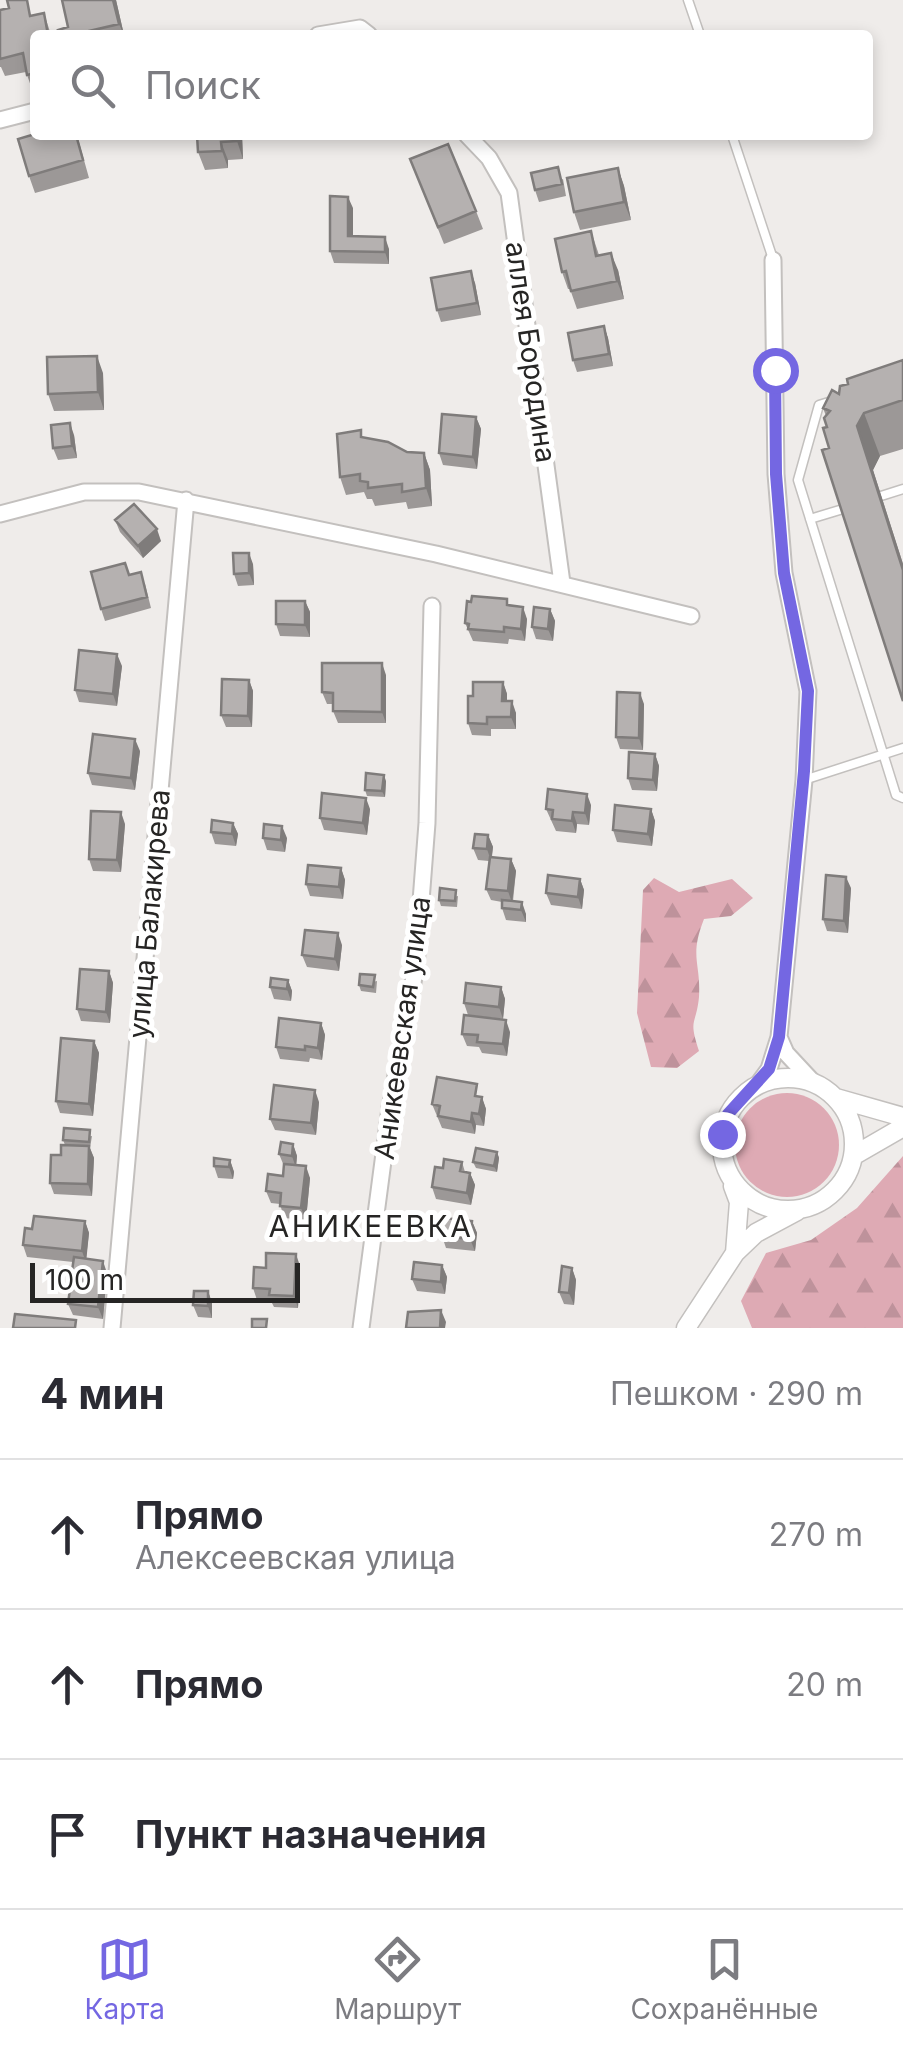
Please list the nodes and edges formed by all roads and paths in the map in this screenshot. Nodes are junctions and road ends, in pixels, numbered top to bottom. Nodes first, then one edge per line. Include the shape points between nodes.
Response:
1 (688, 0) edge
2 (698, 30) edge
3 (30, 112) edge
4 (0, 120) edge
5 (472, 140) edge
6 (734, 140) edge
7 (773, 260) joint
8 (836, 400) edge
9 (903, 489) edge
10 (881, 496) edge
11 (186, 500) junction
12 (843, 509) edge
13 (0, 514) edge
14 (810, 520) junction
15 (562, 582) junction
16 (432, 606) dead end
17 (692, 616) dead end
18 (903, 748) edge
19 (883, 754) junction
20 (804, 780) junction
21 (903, 798) edge
22 (779, 1037) junction
23 (812, 1082) junction
24 (758, 1084) junction
25 (836, 1098) junction
26 (903, 1117) edge
27 (903, 1127) edge
28 (854, 1156) junction
29 (729, 1176) junction
30 (802, 1208) junction
31 (735, 1253) junction
32 (112, 1328) edge
33 (361, 1328) edge
34 (686, 1328) edge

1 - 2 lane
3 - 4 street
5 - 15 street, аллея Бородина via 510,192
6 - 7 lane
7 - 20 street via 779,514 808,691
8 - 14 lane via 819,405 798,480
9 - 10 lane
11 - 13 street via 110,490
11 - 15 street
11 - 32 street, улица Балакирева
12 - 14 lane
14 - 19 lane
15 - 17 street
16 - 33 street, Аникеевская улица via 416,966
18 - 19 lane
19 - 20 lane
19 - 21 lane via 896,795
20 - 22 street
22 - 23 street
22 - 24 street
23 - 24 street via 779,1078
23 - 25 street
24 - 29 street via 728,1114 722,1156
25 - 26 street
25 - 28 street via 851,1125
27 - 28 street
28 - 30 street via 836,1190
29 - 30 street via 760,1204
29 - 31 street via 739,1202
30 - 31 street
31 - 34 street

